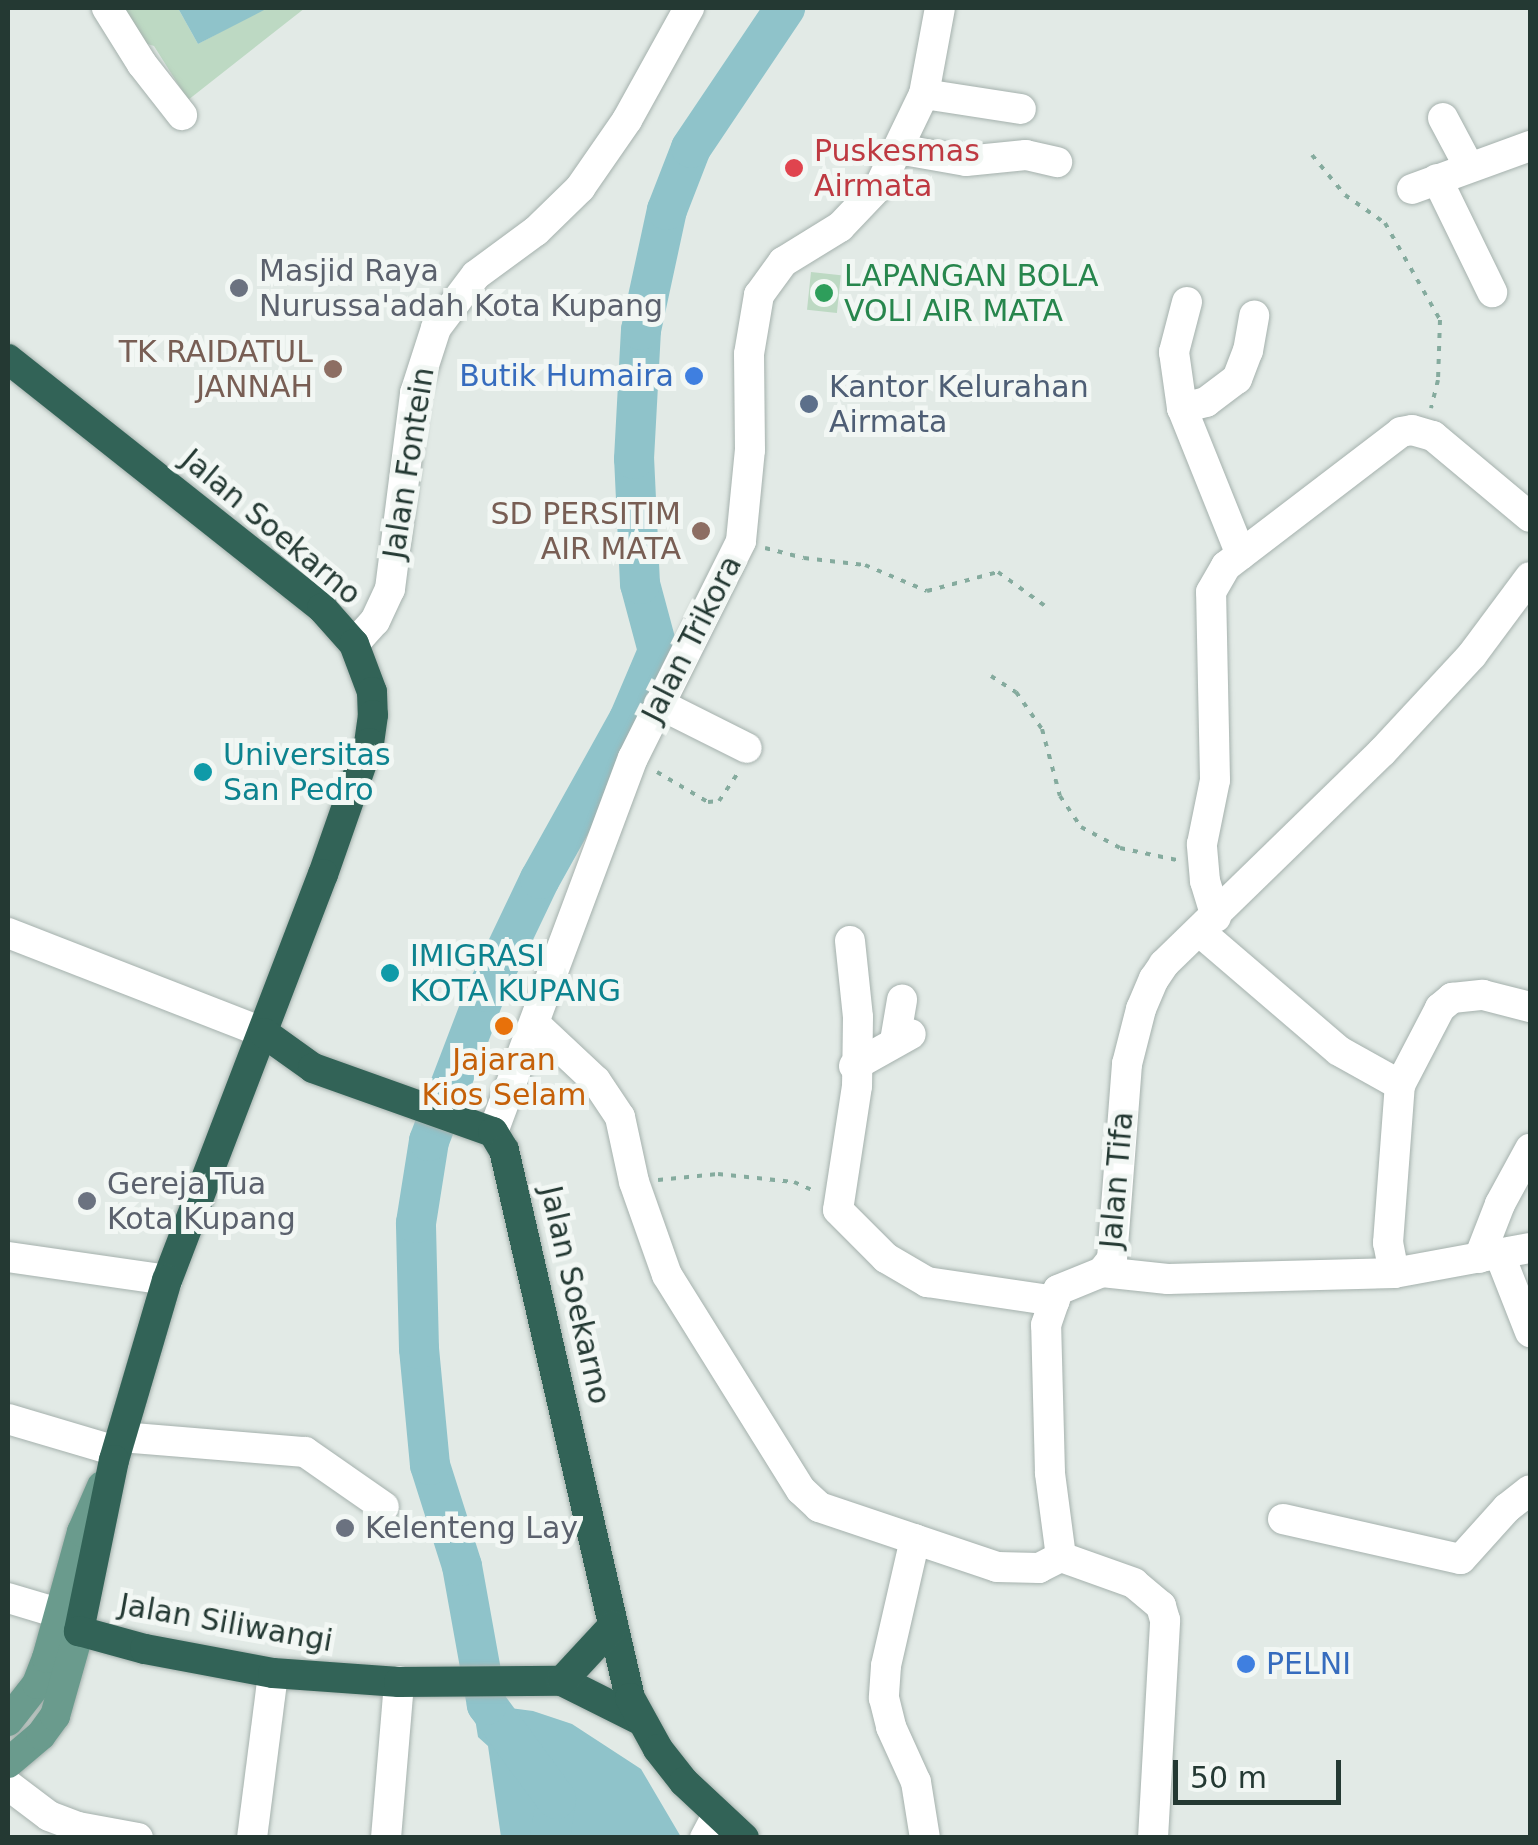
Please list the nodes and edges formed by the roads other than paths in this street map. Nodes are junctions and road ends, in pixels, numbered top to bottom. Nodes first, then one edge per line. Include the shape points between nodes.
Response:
1 (107, 8) edge
2 (689, 8) edge
3 (940, 8) edge
4 (924, 94) junction
5 (1020, 109) dead end
6 (182, 115) dead end
7 (1443, 118) dead end
8 (1530, 146) edge
9 (898, 150) junction
10 (1058, 162) dead end
11 (1469, 167) junction
12 (1492, 292) dead end
13 (1188, 302) dead end
14 (1254, 316) dead end
15 (8, 359) edge
16 (1182, 408) junction
17 (1530, 517) edge
18 (1241, 556) junction
19 (1530, 577) edge
20 (354, 644) junction
21 (659, 704) junction
22 (747, 748) road end
23 (1207, 924) junction
24 (8, 934) edge
25 (850, 941) dead end
26 (902, 1000) dead end
27 (1530, 1007) edge
28 (535, 1024) junction
29 (264, 1034) junction
30 (854, 1066) junction
31 (1400, 1085) junction
32 (493, 1132) junction
33 (1530, 1149) edge
34 (1530, 1248) edge
35 (1490, 1255) junction
36 (8, 1257) edge
37 (1102, 1272) junction
38 (1394, 1273) junction
39 (167, 1280) junction
40 (1055, 1301) junction
41 (1528, 1314) edge
42 (8, 1419) edge
43 (117, 1449) junction
44 (1530, 1490) edge
45 (384, 1507) dead end
46 (1283, 1519) dead end
47 (916, 1540) junction
48 (1061, 1556) junction
49 (8, 1598) edge
50 (68, 1622) junction
51 (614, 1626) junction
52 (274, 1672) junction
53 (562, 1681) junction
54 (399, 1682) junction
55 (640, 1720) junction
56 (8, 1721) edge
57 (8, 1763) edge
58 (8, 1785) edge
59 (711, 1826) edge
60 (138, 1838) edge
61 (252, 1838) edge
62 (386, 1838) edge
63 (744, 1838) edge
64 (924, 1838) edge
65 (1153, 1838) edge

1 - 6 street
2 - 20 street, Jalan Fontein via 580,188 476,275 436,328 415,393 390,589
3 - 4 street, Jalan Trikora
4 - 5 street
4 - 9 street, Jalan Trikora
7 - 11 street
8 - 11 street
9 - 10 street via 966,161 1026,154
9 - 21 street, Jalan Trikora via 860,210 782,262 759,295 742,542
11 - 12 street via 1425,184
13 - 16 street via 1174,352
14 - 16 street via 1237,379 1206,402
15 - 20 highway, Jalan Soekarno via 301,590
16 - 18 street
17 - 18 street via 1425,432 1401,432
18 - 23 street via 1226,566 1211,592 1215,780 1202,844
19 - 23 street, Jalan Tifa via 1459,668
20 - 29 highway, Jalan Soekarno via 372,692 369,743
21 - 22 street
21 - 28 street, Jalan Trikora
23 - 31 street via 1339,1051
23 - 37 street, Jalan Tifa via 1164,964 1141,1009 1127,1064 1112,1259
24 - 29 street
25 - 30 street via 858,1017
26 - 30 street via 903,1037
27 - 31 street via 1483,995 1452,998 1440,1008
28 - 32 street, Jalan Trikora
28 - 47 street via 620,1116 634,1182 681,1303 801,1490 818,1507
29 - 32 highway via 313,1068
29 - 39 highway, Jalan Soekarno
30 - 40 street via 855,1120 838,1210 886,1258 927,1282
31 - 38 street via 1388,1244
32 - 51 highway, Jalan Soekarno via 509,1165
33 - 35 street via 1500,1204
34 - 35 street
35 - 38 street
35 - 41 street
36 - 39 street
37 - 38 street via 1154,1279
37 - 40 street, Jalan Tifa via 1062,1287
39 - 43 highway, Jalan Soekarno
40 - 48 street via 1046,1325 1046,1411
42 - 43 street
43 - 45 street via 305,1452
43 - 50 highway, Jalan Soekarno
44 - 46 street via 1460,1560
47 - 48 street via 997,1567 1039,1568
47 - 64 street via 884,1698 923,1806
48 - 65 street via 1134,1584 1161,1606 1164,1681
49 - 50 street
50 - 52 highway, Jalan Siliwangi via 145,1650
50 - 56 main road
50 - 57 main road, Jalan Siliwangi via 55,1716
51 - 53 highway
51 - 55 highway, Jalan Soekarno
52 - 54 highway, Jalan Siliwangi
52 - 61 street
53 - 54 highway, Jalan Siliwangi
53 - 55 highway
54 - 62 street
55 - 59 highway
58 - 60 street via 49,1816
59 - 63 highway

